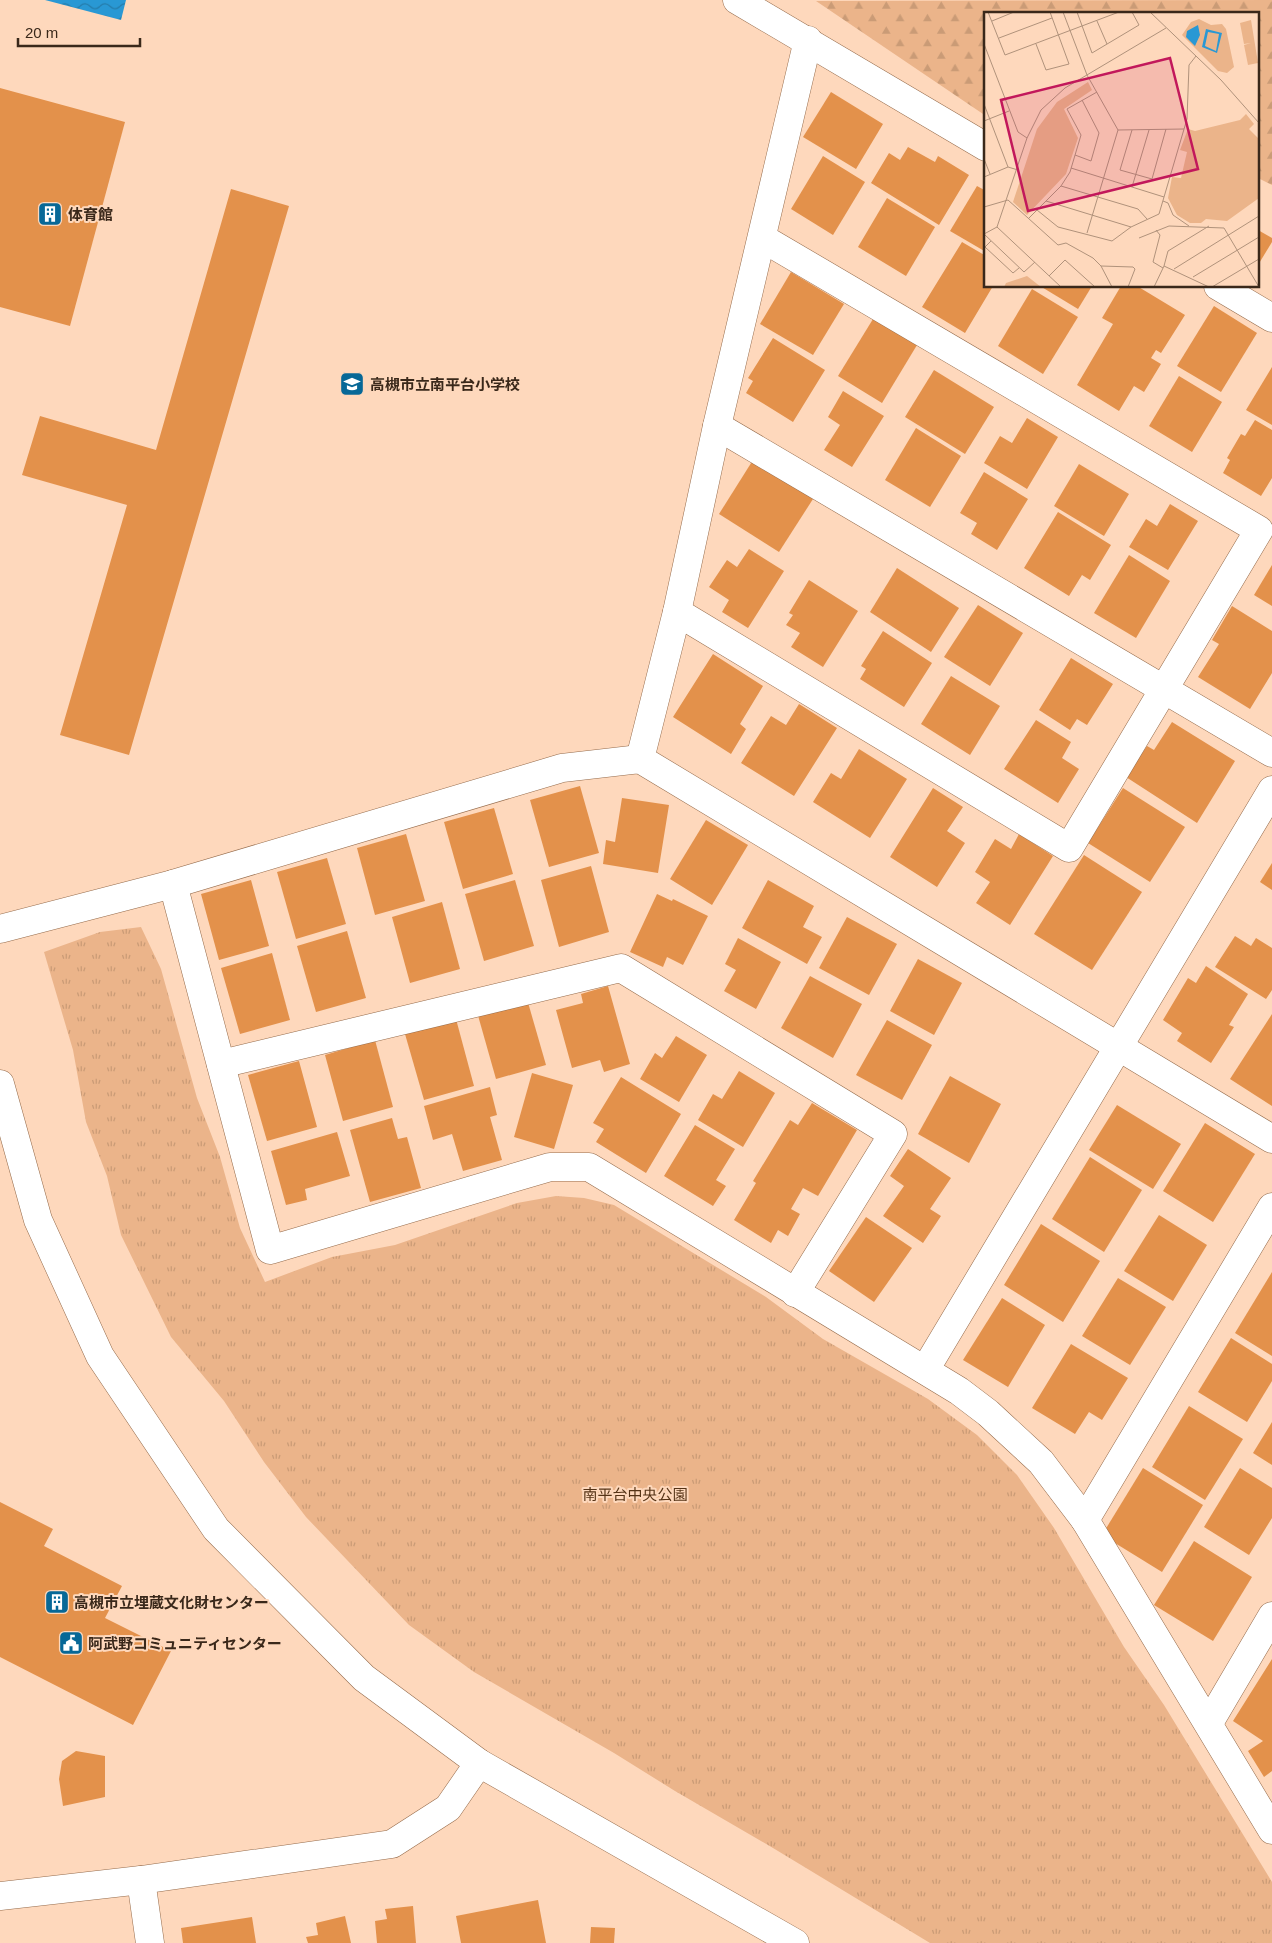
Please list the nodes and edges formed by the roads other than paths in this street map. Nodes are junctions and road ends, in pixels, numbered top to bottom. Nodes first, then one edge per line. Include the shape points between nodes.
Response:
1 (737, 0) edge
2 (808, 40) junction
3 (984, 146) edge
4 (762, 238) junction
5 (1221, 288) edge
6 (1272, 318) edge
7 (717, 426) junction
8 (676, 612) junction
9 (1164, 688) junction
10 (1272, 753) edge
11 (640, 759) junction
12 (1272, 790) edge
13 (173, 884) junction
14 (0, 929) edge
15 (1119, 1047) junction
16 (221, 1064) junction
17 (0, 1084) edge
18 (1272, 1138) edge
19 (1272, 1207) edge
20 (795, 1293) junction
21 (925, 1370) junction
22 (1085, 1520) junction
23 (1272, 1616) edge
24 (1209, 1722) junction
25 (479, 1763) junction
26 (1272, 1830) edge
27 (141, 1880) junction
28 (0, 1896) edge
29 (150, 1943) edge
30 (795, 1943) edge

1 - 2 street
2 - 3 street
2 - 4 street
4 - 7 street
4 - 9 street via 1259,530
5 - 6 street
7 - 8 street
7 - 9 street
8 - 9 street via 1069,848
8 - 11 street
9 - 10 street
11 - 13 street via 562,768
11 - 15 street
12 - 15 street
13 - 14 street
13 - 16 street
15 - 18 street
15 - 21 street
16 - 20 street via 270,1250 550,1166 589,1167
16 - 20 street via 620,968 894,1134
17 - 25 street via 38,1220 100,1356 216,1529 364,1678
19 - 22 street
20 - 21 street
21 - 22 street via 959,1391 1015,1437 1040,1462
22 - 24 street
23 - 24 street
24 - 26 street
25 - 27 street via 448,1808 392,1844
25 - 30 street
27 - 28 street
27 - 29 street

